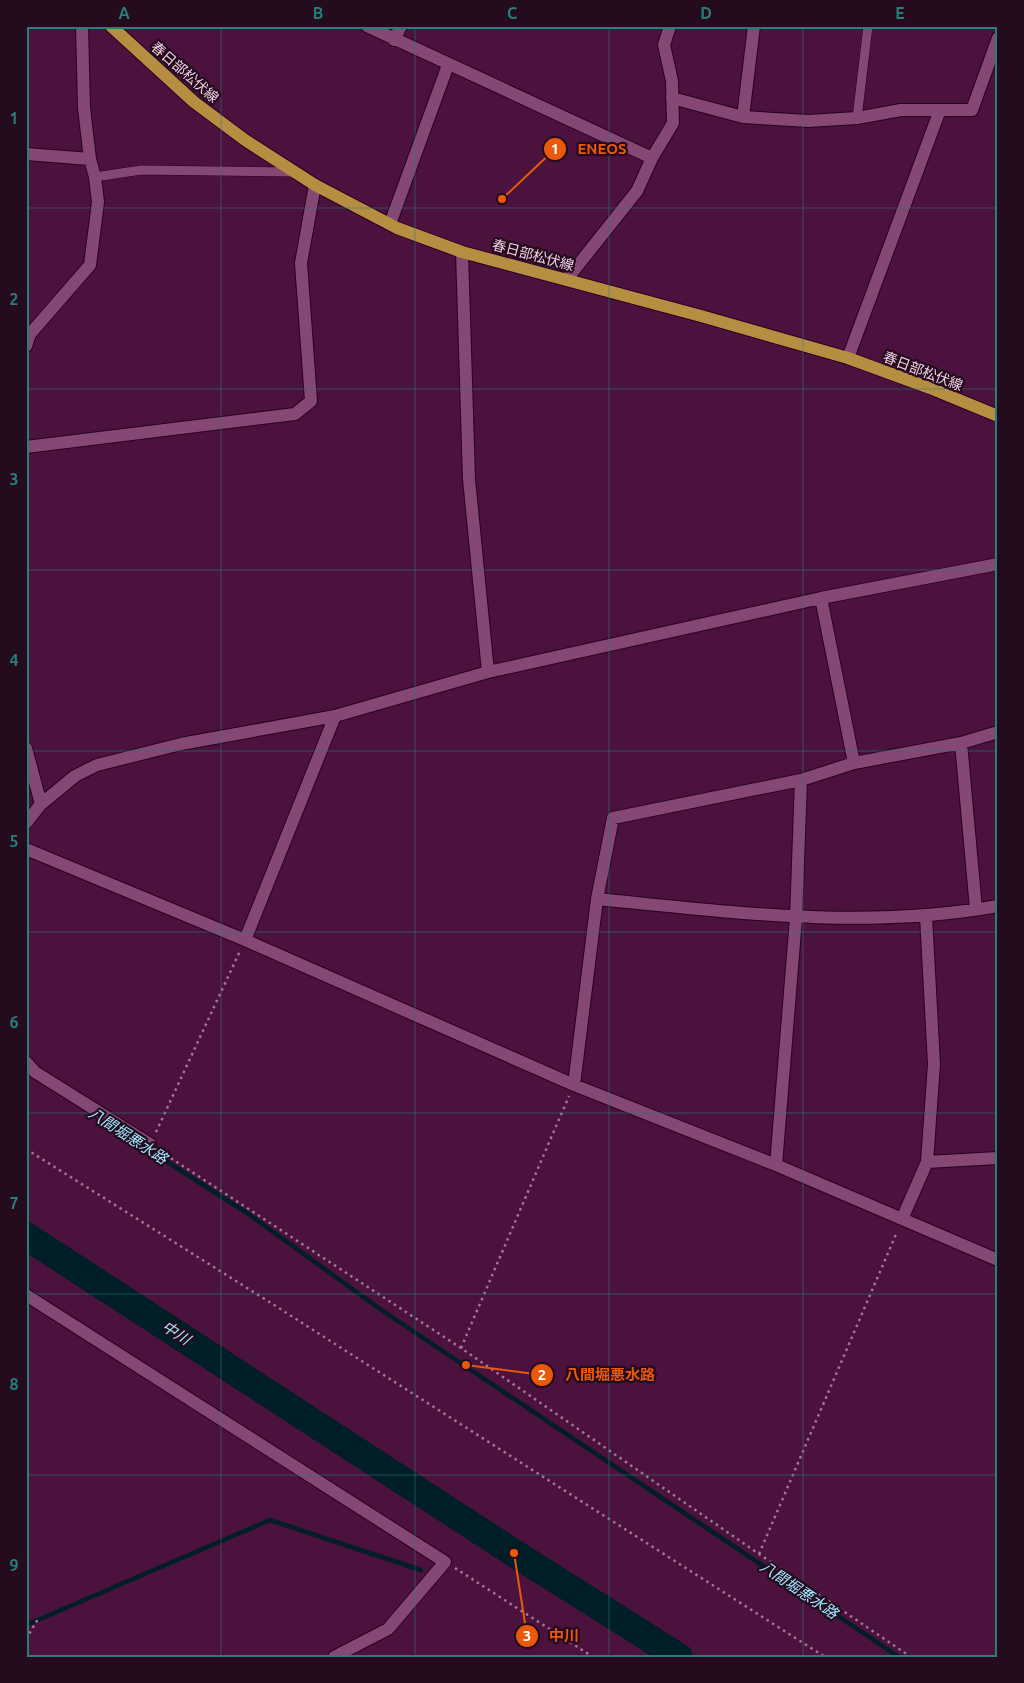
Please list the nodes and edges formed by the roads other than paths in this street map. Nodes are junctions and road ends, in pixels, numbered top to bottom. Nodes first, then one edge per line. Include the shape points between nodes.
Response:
1 (82, 26) edge
2 (111, 26) edge
3 (367, 26) edge
4 (400, 26) edge
5 (670, 26) edge
6 (754, 26) edge
7 (868, 26) edge
8 (998, 38) edge
9 (394, 40) junction
10 (448, 65) junction
11 (672, 98) junction
12 (940, 110) junction
13 (743, 117) junction
14 (857, 118) junction
15 (26, 154) edge
16 (652, 158) junction
17 (90, 159) junction
18 (295, 172) junction
19 (95, 177) junction
20 (315, 185) junction
21 (390, 224) junction
22 (462, 252) junction
23 (567, 279) junction
24 (26, 346) edge
25 (848, 358) junction
26 (998, 416) edge
27 (26, 448) edge
28 (998, 564) edge
29 (821, 598) junction
30 (488, 672) junction
31 (335, 716) junction
32 (998, 732) edge
33 (961, 743) junction
34 (26, 748) edge
35 (854, 763) junction
36 (801, 780) junction
37 (41, 804) junction
38 (26, 823) edge
39 (26, 849) edge
40 (597, 900) junction
41 (998, 906) edge
42 (976, 910) junction
43 (926, 916) junction
44 (796, 918) junction
45 (245, 940) junction
46 (26, 1062) edge
47 (574, 1084) junction
48 (150, 1144) road end
49 (998, 1158) edge
50 (927, 1162) junction
51 (776, 1165) junction
52 (902, 1219) junction
53 (998, 1260) edge
54 (26, 1295) edge
55 (334, 1657) edge

1 - 17 street via 84,108
2 - 18 main road, 春日部松伏線 via 194,102
3 - 9 street
4 - 9 street
5 - 11 street via 664,46 672,81
6 - 13 street
7 - 14 lane
8 - 12 street via 972,110
9 - 10 street
10 - 16 street
10 - 21 street
11 - 13 street
11 - 16 street via 672,123
12 - 14 street via 901,110
12 - 25 street
13 - 14 street via 808,121
15 - 17 street
16 - 23 street via 636,191
17 - 19 street
18 - 19 lane via 141,170
18 - 20 main road, 春日部松伏線
19 - 24 street via 98,202 90,264 30,334
20 - 21 main road, 春日部松伏線
20 - 27 street via 300,263 311,401 295,414
21 - 22 main road, 春日部松伏線
22 - 23 main road, 春日部松伏線
22 - 30 street via 469,479
23 - 25 main road, 春日部松伏線
25 - 26 main road, 春日部松伏線
28 - 29 street
29 - 30 street
29 - 35 street
30 - 31 street
31 - 37 street via 181,744 97,765 75,776
31 - 45 street
32 - 33 street
33 - 35 street
33 - 42 street
34 - 37 street
35 - 36 street
36 - 40 street via 614,818
36 - 44 street
37 - 38 street
39 - 45 street
40 - 44 street
40 - 47 street
41 - 42 street
42 - 43 street
43 - 44 street
43 - 50 street via 934,1064
44 - 51 street
45 - 47 street
46 - 48 street via 35,1072
47 - 51 street
49 - 50 street
50 - 52 street
51 - 52 street
52 - 53 street
54 - 55 street via 445,1562 388,1629

